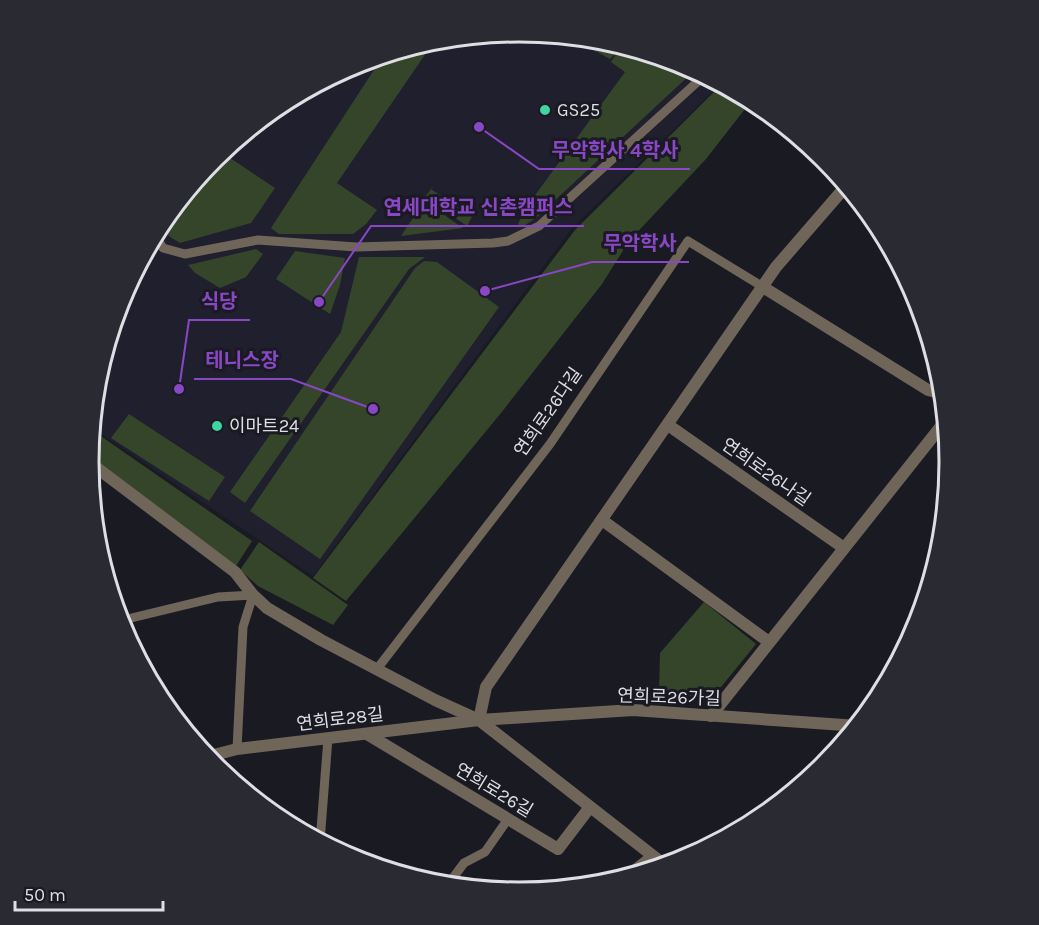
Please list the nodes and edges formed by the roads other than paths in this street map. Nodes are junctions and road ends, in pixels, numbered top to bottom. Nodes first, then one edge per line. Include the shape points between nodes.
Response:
1 (698, 82) edge
2 (841, 192) edge
3 (160, 244) edge
4 (763, 287) junction
5 (934, 391) edge
6 (668, 425) junction
7 (938, 430) edge
8 (99, 470) edge
9 (602, 520) junction
10 (844, 548) junction
11 (253, 595) junction
12 (129, 619) edge
13 (769, 642) junction
14 (377, 669) junction
15 (711, 716) junction
16 (479, 720) junction
17 (847, 725) edge
18 (367, 734) junction
19 (328, 738) junction
20 (237, 749) junction
21 (217, 754) edge
22 (590, 807) junction
23 (508, 819) junction
24 (321, 833) edge
25 (652, 855) junction
26 (658, 860) edge
27 (638, 866) edge
28 (453, 877) edge

1 - 3 lane via 539,226 508,241 356,247 258,240 186,254
2 - 4 street
4 - 5 street
4 - 6 street
4 - 14 lane, 연희로26다길 via 688,241 550,444
6 - 9 street
6 - 10 street, 연희로26나길
7 - 10 street
8 - 11 street via 235,572
9 - 13 street
9 - 16 street via 486,687
10 - 13 street
11 - 12 lane via 218,597
11 - 14 street via 267,608
11 - 20 lane via 243,627
13 - 15 street
14 - 16 street
15 - 16 street, 연희로26가길 via 633,710
15 - 17 street, 연희로26가길
16 - 18 street, 연희로28길
16 - 22 street
18 - 19 street, 연희로28길
18 - 23 street, 연희로26길
19 - 20 street, 연희로28길
19 - 24 lane
20 - 21 street, 연희로28길
22 - 23 street, 연희로26길 via 558,849
22 - 25 street
23 - 28 lane via 485,852 464,863
25 - 26 street
25 - 27 lane

